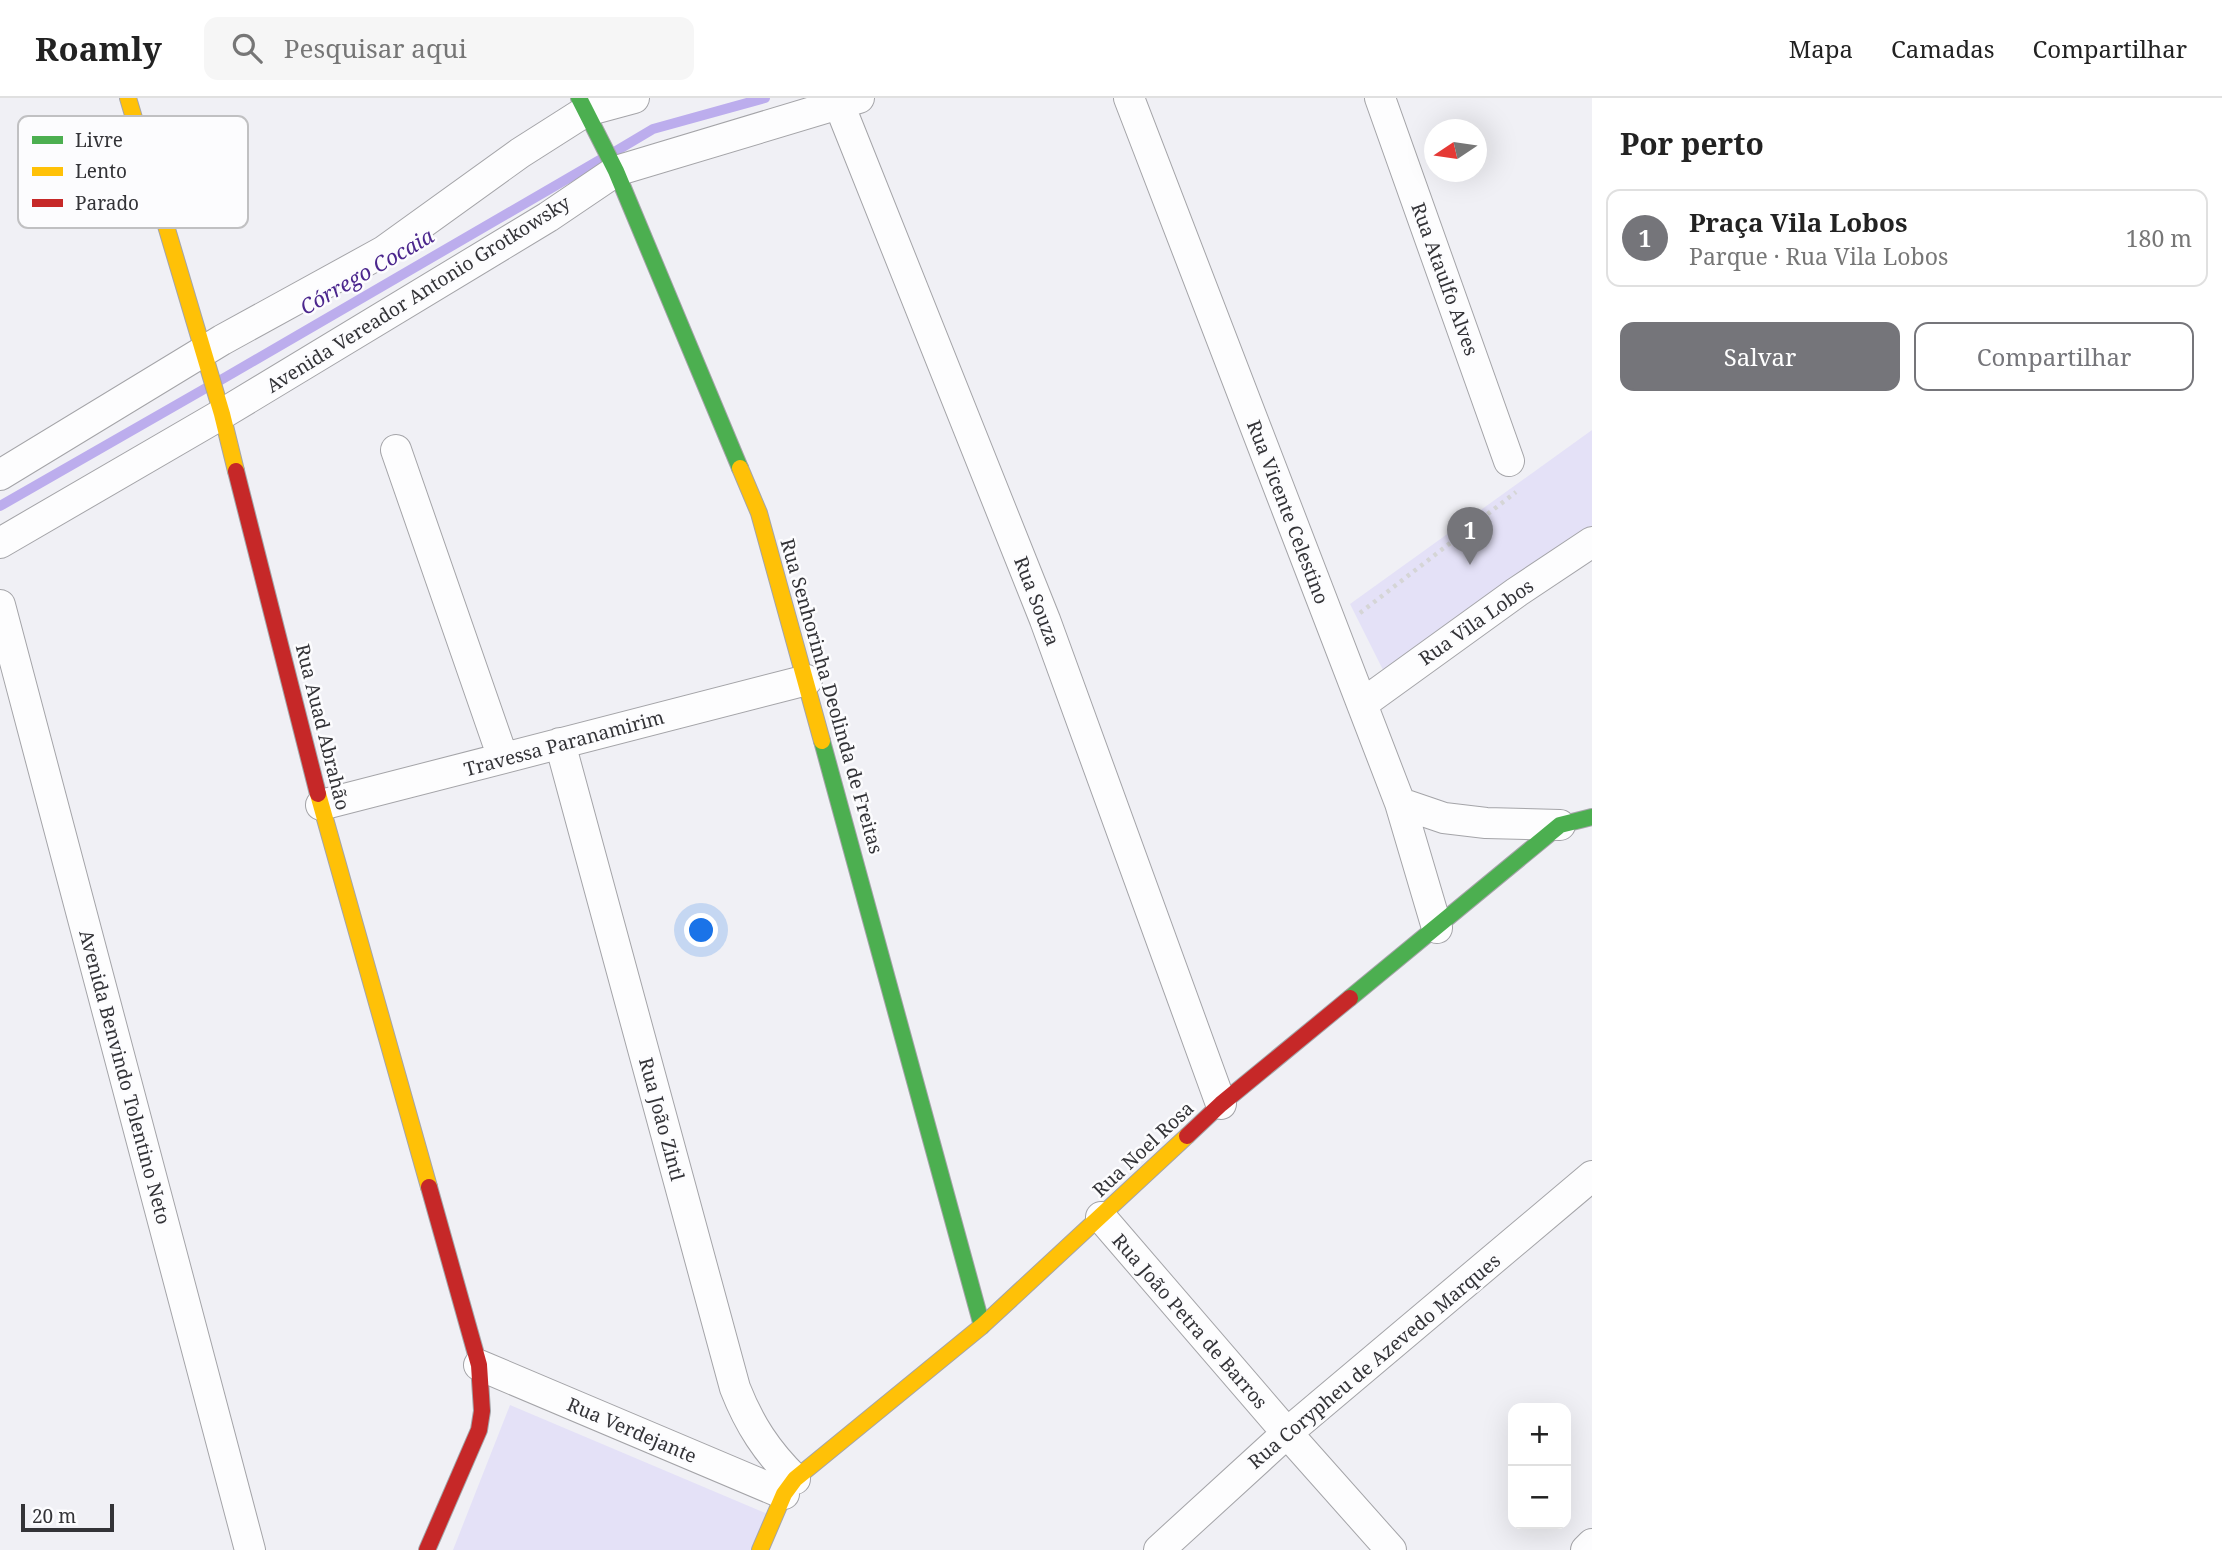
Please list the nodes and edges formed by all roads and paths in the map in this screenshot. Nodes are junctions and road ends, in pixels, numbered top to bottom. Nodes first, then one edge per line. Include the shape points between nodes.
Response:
1 (128, 98) edge
2 (634, 98) edge
3 (1129, 98) edge
4 (1380, 98) edge
5 (849, 101) edge
6 (586, 110) edge
7 (133, 116) edge
8 (613, 164) junction
9 (167, 228) edge
10 (206, 360) junction
11 (220, 407) junction
12 (396, 450) dead end
13 (1509, 461) joint
14 (0, 475) edge
15 (1592, 542) edge
16 (0, 543) edge
17 (0, 605) edge
18 (1334, 632) junction
19 (807, 680) junction
20 (1362, 704) junction
21 (560, 743) junction
22 (503, 758) junction
23 (1400, 803) junction
24 (321, 805) junction
25 (1592, 817) edge
26 (1560, 825) junction
27 (1437, 928) junction
28 (1221, 1104) junction
29 (1592, 1176) edge
30 (1101, 1217) junction
31 (982, 1326) junction
32 (479, 1365) junction
33 (1287, 1433) junction
34 (790, 1486) junction
35 (1592, 1544) edge
36 (250, 1550) edge
37 (427, 1550) edge
38 (760, 1550) edge
39 (1159, 1550) edge
40 (1391, 1550) edge
41 (1586, 1550) edge

1 - 7 street, Rua Auad Abrahão
2 - 6 street
3 - 18 street, Rua Vicente Celestino
4 - 13 street, Rua Ataulfo Alves
5 - 8 street, Avenida Vereador Antonio Grotkowsky
5 - 28 street, Rua Souza
6 - 8 street, Rua Senhorinha Deolinda de Freitas
6 - 10 street via 384,250 286,303
8 - 11 street, Avenida Vereador Antonio Grotkowsky via 548,217
8 - 19 street, Rua Senhorinha Deolinda de Freitas via 759,513
9 - 10 street, Rua Auad Abrahão
10 - 11 street, Rua Auad Abrahão
10 - 14 street
11 - 16 street, Avenida Vereador Antonio Grotkowsky
11 - 24 street, Rua Auad Abrahão
12 - 22 street
13 - 18 path via 1521,488
15 - 20 street, Rua Vila Lobos
17 - 36 street, Avenida Benvindo Tolentino Neto
18 - 20 street, Rua Vicente Celestino
19 - 21 street, Travessa Paranamirim
19 - 31 street, Rua Senhorinha Deolinda de Freitas
20 - 23 street, Rua Vicente Celestino
21 - 22 street, Travessa Paranamirim
21 - 34 street, Rua João Zintl via 735,1388 744,1413
22 - 24 street, Travessa Paranamirim
23 - 26 street via 1444,818
23 - 27 street, Rua Vicente Celestino
24 - 32 street, Rua Auad Abrahão
25 - 26 street, Rua Noel Rosa
26 - 27 street, Rua Noel Rosa
27 - 28 street, Rua Noel Rosa
28 - 30 street, Rua Noel Rosa
29 - 33 street, Rua Corypheu de Azevedo Marques
30 - 31 street, Rua Noel Rosa
30 - 33 street, Rua João Petra de Barros
31 - 34 street, Rua Noel Rosa
32 - 34 street, Rua Verdejante
32 - 37 street, Rua Auad Abrahão via 479,1430
33 - 39 street, Rua Corypheu de Azevedo Marques
33 - 40 street, Rua João Petra de Barros
34 - 38 street, Rua Noel Rosa
35 - 41 street

